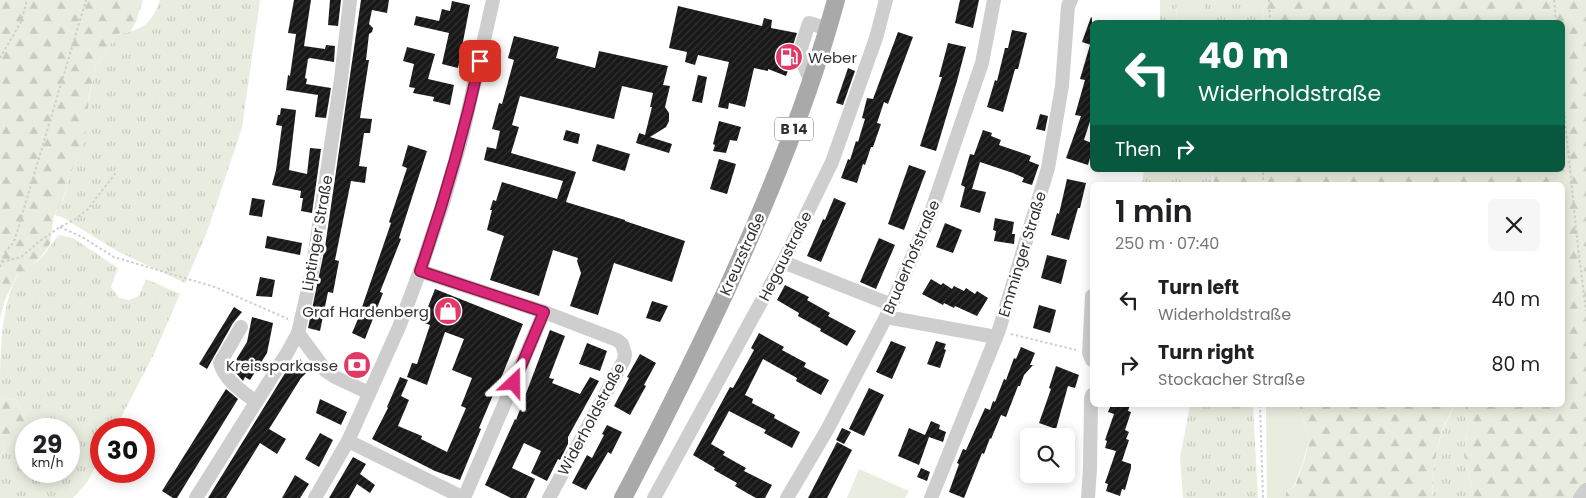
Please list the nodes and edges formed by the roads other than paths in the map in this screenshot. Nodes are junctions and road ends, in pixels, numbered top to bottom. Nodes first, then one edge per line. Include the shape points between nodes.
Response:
1 (350, 0) edge
2 (493, 0) edge
3 (836, 0) edge
4 (886, 0) edge
5 (994, 0) edge
6 (1071, 0) edge
7 (783, 262) junction
8 (420, 271) junction
9 (889, 311) junction
10 (544, 312) junction
11 (240, 327) dead end
12 (298, 329) junction
13 (996, 337) junction
14 (369, 393) junction
15 (256, 402) junction
16 (1091, 407) edge
17 (348, 441) junction
18 (1586, 490) edge
19 (196, 498) edge
20 (315, 498) edge
21 (464, 498) edge
22 (549, 498) edge
23 (623, 498) edge
24 (654, 498) edge
25 (787, 498) edge
26 (931, 498) edge
27 (1088, 498) edge
28 (1580, 498) edge

1 - 12 street, Liptinger Straße via 312,272
2 - 8 street via 463,133
3 - 23 main road, Kreuzstraße / B 14 via 784,156 690,366
4 - 7 street, Hegaustraße via 876,38 832,162
5 - 9 street, Bruderhofstraße via 982,63 929,218
6 - 13 street, Emminger Straße via 1062,86 1048,168
7 - 9 street
7 - 24 street, Hegaustraße
8 - 10 street, Widerholdstraße
8 - 14 street
9 - 13 street
9 - 25 street, Bruderhofstraße via 827,430
10 - 21 street
10 - 22 street, Widerholdstraße via 616,340 622,344 626,354
11 - 15 street via 220,363 229,380
12 - 14 street via 326,371
12 - 15 street, Liptinger Straße
13 - 26 street, Emminger Straße
14 - 17 street
15 - 19 street, Liptinger Straße
16 - 27 street
17 - 20 street
17 - 21 street
18 - 28 street

